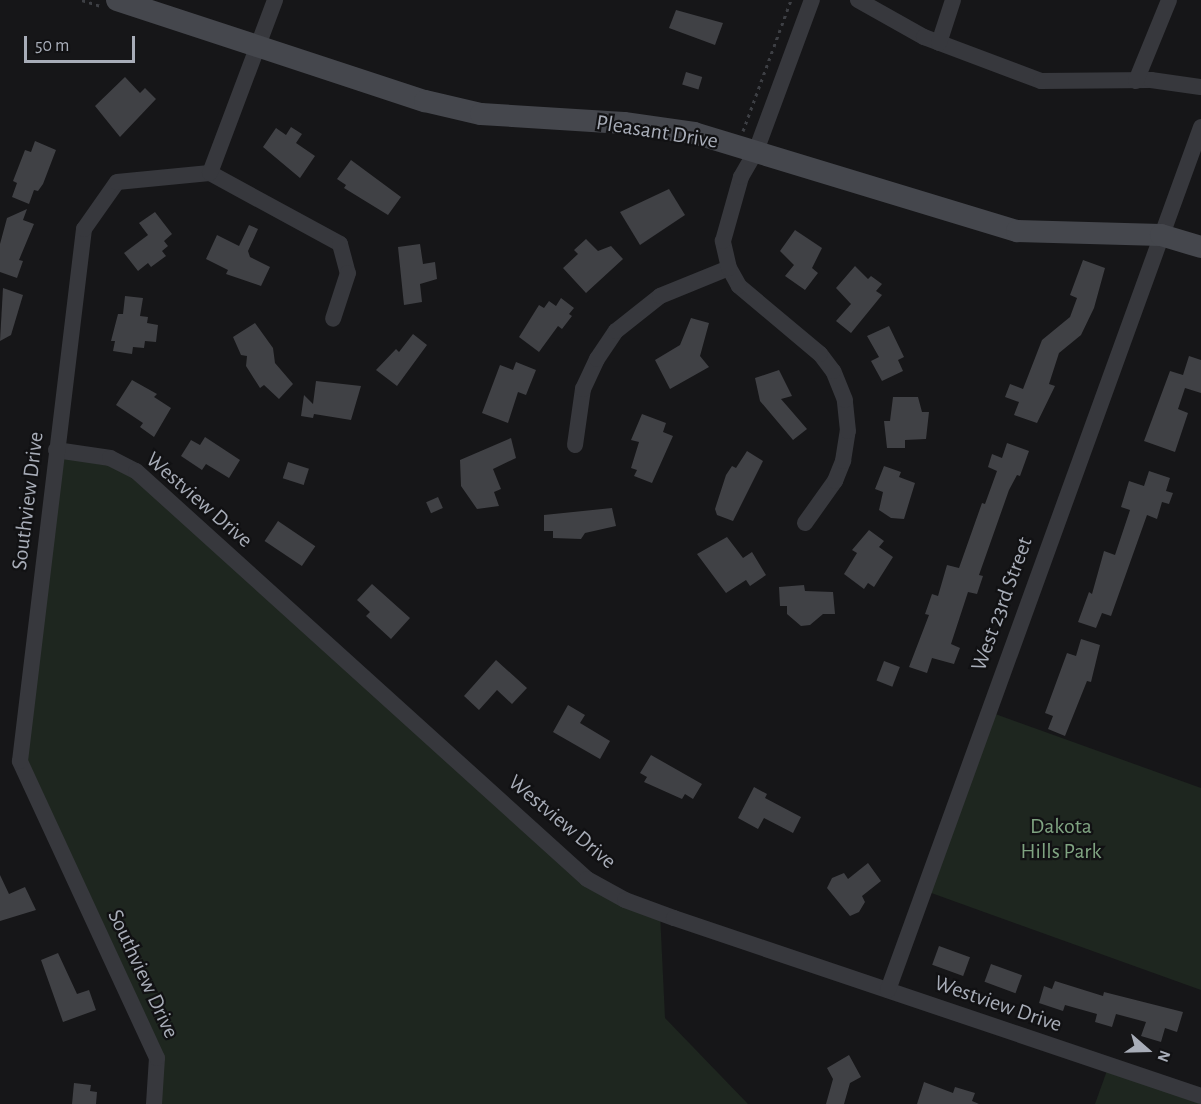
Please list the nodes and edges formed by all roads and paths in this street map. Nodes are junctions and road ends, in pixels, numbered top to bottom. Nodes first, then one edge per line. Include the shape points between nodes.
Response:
1 (117, 0) edge
2 (275, 0) edge
3 (791, 0) edge
4 (812, 0) edge
5 (858, 0) edge
6 (953, 0) edge
7 (1169, 0) edge
8 (939, 43) junction
9 (255, 48) junction
10 (1136, 81) junction
11 (1201, 87) edge
12 (1201, 127) edge
13 (732, 130) dead end
14 (756, 151) junction
15 (210, 173) junction
16 (1161, 235) junction
17 (1201, 247) edge
18 (729, 268) junction
19 (333, 319) dead end
20 (575, 445) dead end
21 (56, 450) junction
22 (805, 523) dead end
23 (888, 990) junction
24 (1200, 1092) edge
25 (154, 1104) edge

1 - 9 street, Pleasant Drive
2 - 9 street
3 - 13 path via 742,132
4 - 14 street
5 - 8 street
6 - 8 street
7 - 10 street
8 - 10 street via 1041,81
9 - 14 street, Pleasant Drive via 404,95 481,114 624,123 694,133
9 - 15 street
10 - 11 street
12 - 16 street, West 23rd Street
14 - 16 street, Pleasant Drive via 1017,231
14 - 18 street via 741,177 725,228 724,254
15 - 19 street via 340,244 348,273
15 - 21 street, Southview Drive via 117,182 84,229
16 - 17 street, Pleasant Drive
16 - 23 street, West 23rd Street
18 - 20 street via 660,296 616,331 587,379
18 - 22 street via 745,294 820,354 837,380 844,400 848,431 843,461 835,481
21 - 23 street, Westview Drive via 110,458 136,471 587,879 626,900 674,918
21 - 25 street, Southview Drive via 20,761 157,1058
23 - 24 street, Westview Drive

